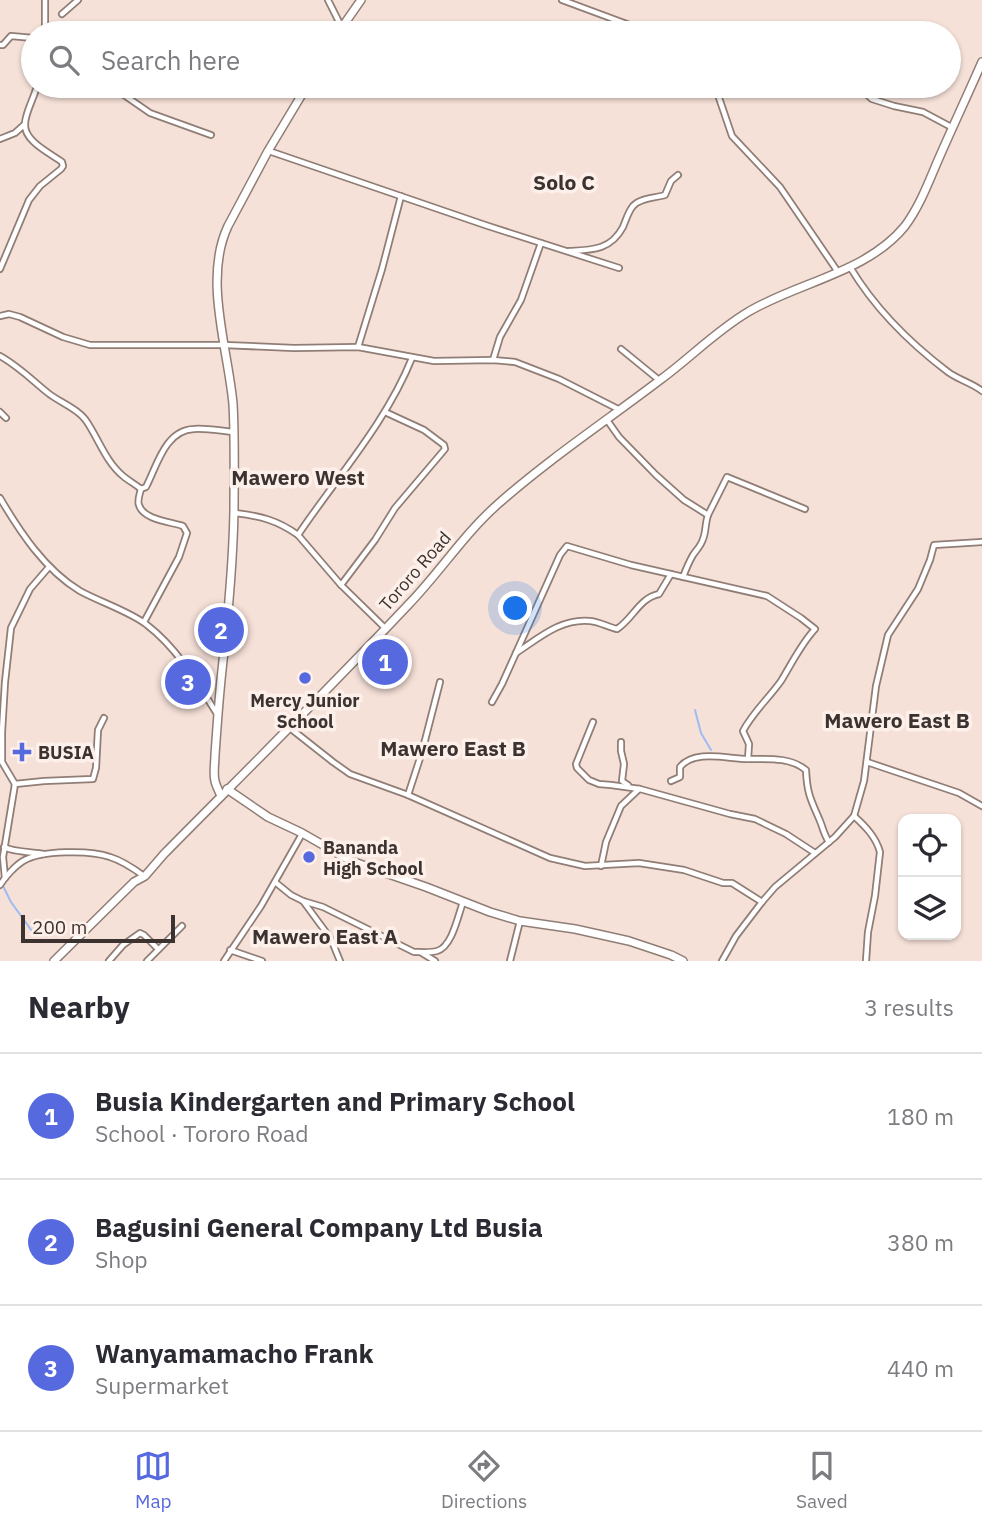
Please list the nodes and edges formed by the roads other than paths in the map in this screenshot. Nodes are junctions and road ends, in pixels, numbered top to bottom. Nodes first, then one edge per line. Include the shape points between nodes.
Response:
1 (45, 0) edge
2 (78, 0) edge
3 (328, 0) edge
4 (361, 0) edge
5 (562, 0) edge
6 (62, 14) dead end
7 (45, 21) edge
8 (336, 21) edge
9 (346, 21) edge
10 (618, 21) edge
11 (21, 37) edge
12 (0, 45) edge
13 (982, 62) edge
14 (33, 98) edge
15 (128, 98) edge
16 (300, 98) edge
17 (719, 98) edge
18 (871, 98) edge
19 (24, 124) junction
20 (953, 128) junction
21 (15, 133) junction
22 (211, 135) dead end
23 (29, 136) junction
24 (0, 139) edge
25 (268, 150) junction
26 (678, 175) dead end
27 (401, 196) junction
28 (541, 243) junction
29 (565, 251) junction
30 (850, 267) junction
31 (619, 268) dead end
32 (0, 269) edge
33 (838, 272) junction
34 (0, 316) edge
35 (224, 345) junction
36 (358, 347) junction
37 (621, 349) dead end
38 (0, 356) edge
39 (412, 358) junction
40 (493, 360) junction
41 (660, 381) junction
42 (982, 391) edge
43 (621, 410) junction
44 (0, 412) edge
45 (385, 412) junction
46 (6, 418) dead end
47 (607, 420) junction
48 (234, 432) junction
49 (141, 489) junction
50 (0, 498) edge
51 (805, 509) dead end
52 (234, 513) junction
53 (708, 515) junction
54 (298, 535) junction
55 (982, 542) edge
56 (49, 567) junction
57 (671, 574) junction
58 (683, 577) junction
59 (341, 585) junction
60 (144, 622) junction
61 (386, 628) junction
62 (515, 653) junction
63 (2, 681) edge
64 (440, 682) dead end
65 (492, 702) dead end
66 (217, 714) junction
67 (104, 718) dead end
68 (593, 722) dead end
69 (290, 727) junction
70 (621, 742) dead end
71 (748, 759) junction
72 (867, 762) junction
73 (671, 781) dead end
74 (15, 784) junction
75 (228, 789) junction
76 (640, 789) junction
77 (408, 795) junction
78 (221, 796) junction
79 (982, 806) edge
80 (854, 816) junction
81 (302, 833) junction
82 (829, 842) junction
83 (4, 847) junction
84 (815, 853) junction
85 (46, 854) junction
86 (601, 866) junction
87 (145, 876) junction
88 (5, 878) junction
89 (275, 882) junction
90 (0, 885) edge
91 (303, 901) junction
92 (463, 901) junction
93 (762, 902) junction
94 (520, 921) junction
95 (182, 926) dead end
96 (158, 949) junction
97 (230, 950) junction
98 (421, 952) junction
99 (54, 961) edge
100 (109, 961) edge
101 (147, 961) edge
102 (224, 961) edge
103 (262, 961) edge
104 (340, 961) edge
105 (435, 961) edge
106 (510, 961) edge
107 (683, 961) edge
108 (722, 961) edge
109 (866, 961) edge

1 - 7 street
2 - 6 street
3 - 8 street
4 - 9 main road
5 - 10 street
11 - 12 street via 11,36
13 - 20 main road, Tororo Road
14 - 19 street
15 - 22 street via 150,113
16 - 25 main road
17 - 33 street via 732,136 780,187
18 - 20 street via 933,116
19 - 21 street
19 - 23 street
20 - 30 main road, Tororo Road via 903,228
21 - 23 street
21 - 24 street
23 - 32 street via 63,166 29,200
25 - 27 street
25 - 35 main road via 219,250 217,285
26 - 29 street via 665,195 633,205 622,230 608,245
27 - 28 street
27 - 36 street
28 - 29 street
28 - 40 street
29 - 31 street
30 - 33 main road, Tororo Road
30 - 42 street via 902,331 950,374
33 - 41 main road, Tororo Road via 746,313
34 - 35 street via 14,315 90,345
35 - 36 street
35 - 48 main road
36 - 39 street
37 - 41 street
38 - 49 street via 86,420 117,470
39 - 40 street
39 - 45 street
40 - 43 street via 524,365
41 - 43 main road, Tororo Road
43 - 47 main road, Tororo Road
44 - 46 street
45 - 54 street
45 - 59 street via 424,430 445,449 395,508
47 - 53 street via 656,475
47 - 61 main road, Tororo Road via 486,516
48 - 49 street via 183,430 160,454
48 - 52 main road
49 - 60 street via 140,508 154,519 183,526 187,533
50 - 56 street
51 - 53 street via 727,477
52 - 54 street via 262,517
52 - 66 main road
53 - 58 street via 705,535
54 - 59 street
55 - 72 street via 934,545 918,589 888,635
56 - 60 street via 79,590
56 - 63 street via 30,589 13,622
57 - 58 street
57 - 62 street via 659,594 641,603 617,629 591,621 566,623
57 - 62 street via 567,547
58 - 71 street via 767,596 815,629 743,731 749,744
59 - 61 street
60 - 66 street via 194,677
61 - 69 main road, Tororo Road
62 - 65 street
63 - 74 street via 2,762
64 - 77 street
66 - 78 main road via 214,775
67 - 74 street via 98,730 93,779
68 - 76 street via 577,768 599,784
69 - 75 main road, Tororo Road
69 - 77 street via 343,770
70 - 76 street via 622,781
71 - 73 street via 715,755 687,759 680,767 680,777
71 - 82 street via 784,760 806,770 812,805
72 - 79 street via 959,793
72 - 80 street
74 - 83 street
75 - 78 main road, Tororo Road
75 - 81 main road via 254,809
76 - 84 street via 755,819
76 - 86 street via 621,806
77 - 86 street via 550,858
78 - 87 main road, Tororo Road
80 - 82 street
80 - 109 street via 880,848
81 - 89 street
81 - 92 main road via 351,861
82 - 84 street
83 - 85 street
83 - 88 street
84 - 93 street
85 - 87 street via 103,854
85 - 88 street via 23,861
86 - 93 street via 639,863 684,870 732,883
87 - 99 main road, Tororo Road
88 - 90 street
89 - 91 street
89 - 97 street
91 - 98 street
91 - 104 street via 331,939
92 - 94 main road
92 - 98 street via 447,946
93 - 108 street
94 - 106 street
94 - 107 main road via 629,941
95 - 96 street
96 - 100 street via 140,933
96 - 101 street
97 - 102 street
97 - 103 street
98 - 105 street

